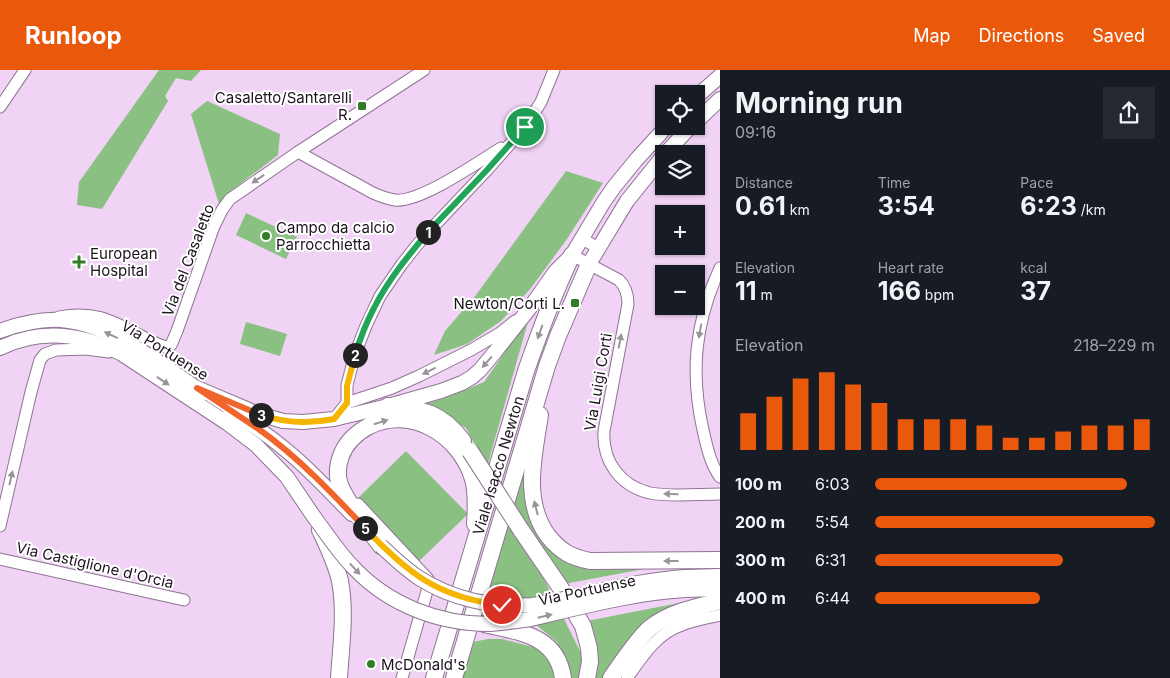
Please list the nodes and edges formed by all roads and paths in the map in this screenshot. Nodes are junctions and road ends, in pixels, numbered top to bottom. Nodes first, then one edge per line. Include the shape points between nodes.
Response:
1 (25, 70) edge
2 (424, 70) edge
3 (554, 70) edge
4 (720, 76) edge
5 (705, 89) edge
6 (720, 99) edge
7 (0, 107) edge
8 (705, 113) edge
9 (659, 135) edge
10 (682, 135) edge
11 (511, 142) junction
12 (673, 145) edge
13 (298, 152) junction
14 (655, 165) edge
15 (581, 238) junction
16 (598, 248) junction
17 (572, 255) junction
18 (589, 264) junction
19 (720, 268) edge
20 (529, 309) junction
21 (48, 320) junction
22 (0, 331) edge
23 (0, 348) edge
24 (122, 354) junction
25 (547, 366) junction
26 (197, 388) junction
27 (347, 403) junction
28 (388, 406) junction
29 (334, 419) junction
30 (720, 478) edge
31 (720, 494) edge
32 (357, 503) dead end
33 (314, 516) junction
34 (0, 526) edge
35 (381, 546) junction
36 (474, 548) junction
37 (0, 559) edge
38 (720, 560) edge
39 (720, 576) edge
40 (685, 584) junction
41 (720, 589) edge
42 (184, 600) dead end
43 (720, 601) edge
44 (720, 615) edge
45 (479, 624) junction
46 (340, 678) edge
47 (402, 678) edge
48 (434, 678) edge
49 (454, 678) edge
50 (563, 678) edge
51 (587, 678) edge
52 (612, 678) edge
53 (628, 678) edge

1 - 7 street
2 - 13 street, Via del Casaletto
3 - 11 street via 536,111
4 - 5 main road
6 - 8 main road
9 - 15 main road, Viale Isacco Newton via 614,187
10 - 12 main road, Viale Isacco Newton
11 - 13 street via 439,186 396,200 372,193
11 - 27 street via 417,245 380,296 355,354 347,386
13 -> 21 street, Via del Casaletto via 235,194 222,210 171,344 160,346 103,318 79,315
14 - 16 main road, Viale Isacco Newton via 627,200
15 - 16 street
15 - 17 main road, Viale Isacco Newton
16 - 18 main road, Viale Isacco Newton
17 - 18 street
17 - 20 main road via 555,272
17 -> 36 highway, Viale Isacco Newton via 526,370
18 - 25 highway, Viale Isacco Newton
31 -> 18 street, Via Luigi Corti via 661,494 639,490 610,465 604,448 604,431 628,296 619,280
19 -> 30 street via 703,313 696,360 702,423 711,462
20 -> 27 street via 500,332 446,363 392,388
20 -> 28 main road via 472,377 452,388
21 - 22 main road, Via Portuense
26 -> 21 main road, Via Portuense via 110,334 82,324
23 - 24 main road, Via Portuense via 34,337 63,335 89,340
24 -> 33 main road, Via Portuense via 233,427 262,450 288,477
34 -> 24 street via 40,360 45,354 63,350 86,349
38 -> 25 highway via 590,561 573,557 556,544 544,530 532,491
25 - 49 highway, Viale Isacco Newton
26 - 29 main road via 272,418 303,422
26 - 35 main road, Via Portuense via 295,457
27 - 29 street
28 - 29 main road
28 - 51 highway, bridge via 432,414 454,430 470,451 583,626 590,655
32 - 47 street via 430,584
33 -> 45 main road, Via Portuense, bridge via 354,568 384,594 426,613
33 - 46 highway, bridge via 331,554 342,592
35 -> 36 highway via 351,504 341,486 338,469 343,451 353,437 378,422 391,419 427,426 443,435 465,460 474,480
35 - 40 main road, Via Portuense, bridge via 426,582 461,597 491,604 532,605 642,582
36 - 48 highway, Viale Isacco Newton
37 - 42 street, Via Castiglione d'Orcia
39 - 40 main road, Via Portuense
40 - 41 main road, Via Portuense
45 -> 40 main road, Via Portuense, bridge via 531,619
43 - 52 highway via 670,616 658,623 643,636
44 - 53 street via 669,631 645,652
45 - 50 highway, bridge via 540,640 555,654

